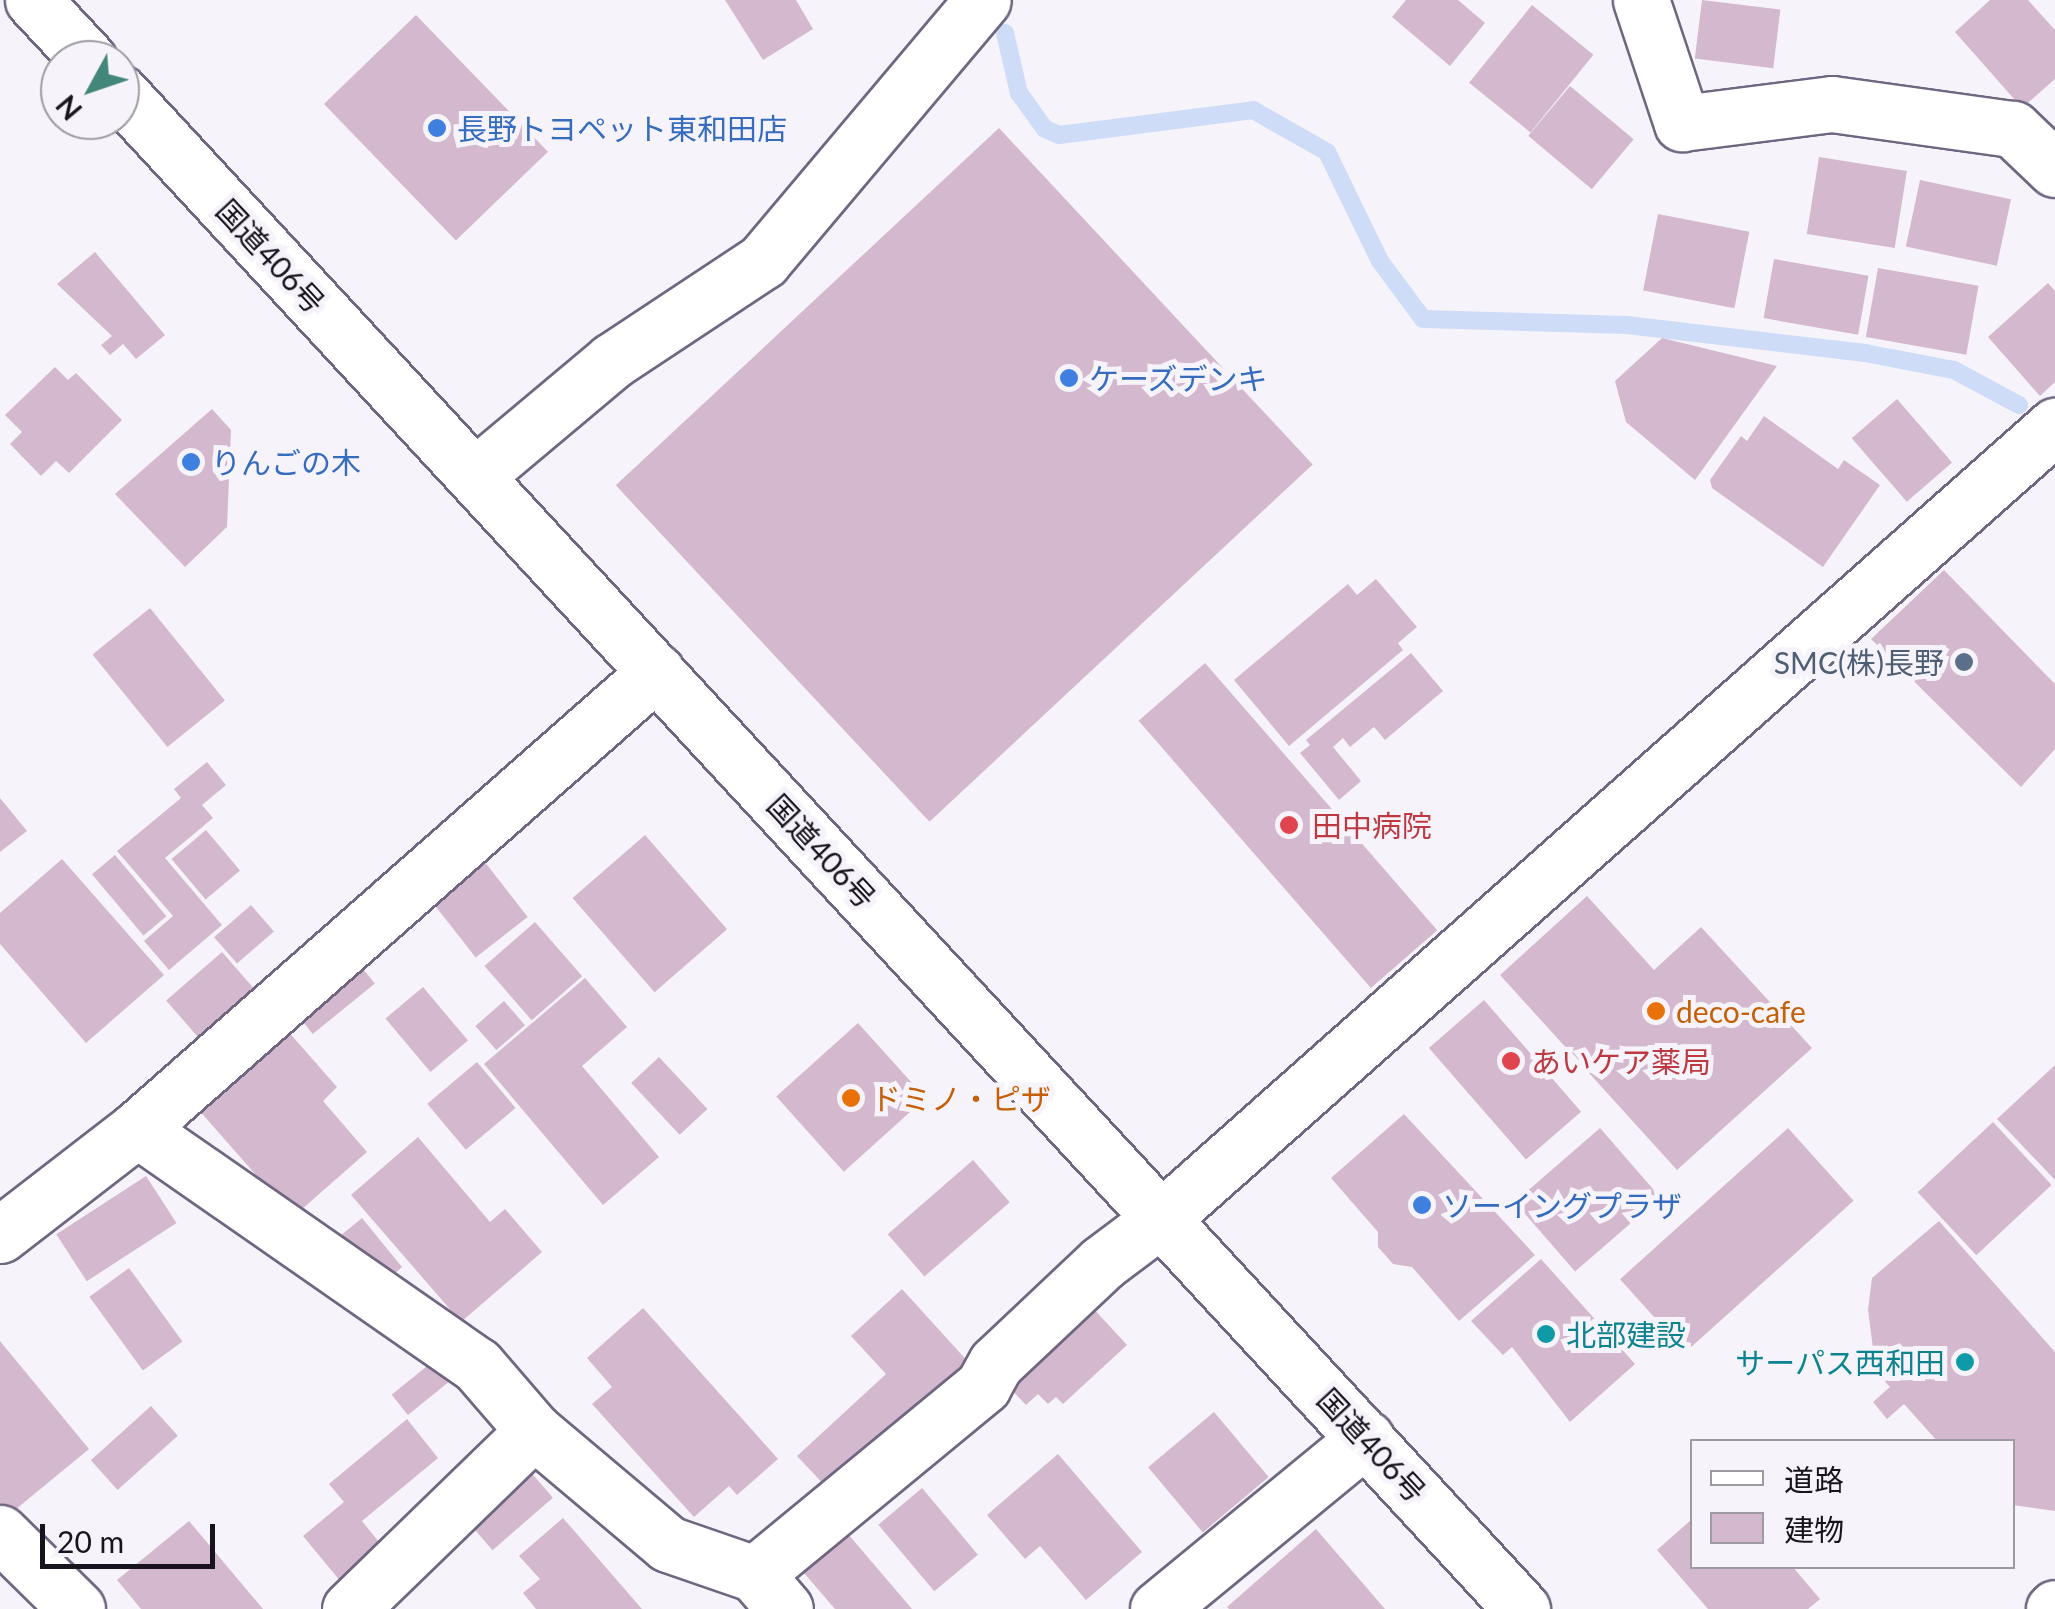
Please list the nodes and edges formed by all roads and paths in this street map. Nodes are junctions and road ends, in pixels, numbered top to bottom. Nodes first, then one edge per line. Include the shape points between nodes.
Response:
1 (33, 0) edge
2 (983, 0) edge
3 (1642, 0) edge
4 (70, 40) edge
5 (140, 115) edge
6 (2055, 168) edge
7 (2055, 426) edge
8 (475, 476) junction
9 (656, 672) junction
10 (137, 1129) junction
11 (1162, 1218) junction
12 (0, 1234) edge
13 (534, 1432) junction
14 (1366, 1438) junction
15 (0, 1533) edge
16 (770, 1592) edge
17 (77, 1609) edge
18 (350, 1609) edge
19 (1158, 1609) edge
20 (1522, 1609) edge

1 - 4 main road
2 - 8 main road via 764,261 612,360
3 - 6 main road via 1682,123 1832,104 2013,130
5 - 8 main road, 国道406号
7 - 11 main road
8 - 9 main road, 国道406号
9 - 10 main road
9 - 11 main road, 国道406号
10 - 12 main road
10 - 13 main road via 477,1365
11 - 14 main road, 国道406号
11 - 16 main road via 1102,1263 996,1363 983,1386
13 - 16 main road via 668,1544
13 - 18 main road
14 - 19 main road
14 - 20 main road, 国道406号
15 - 17 main road

